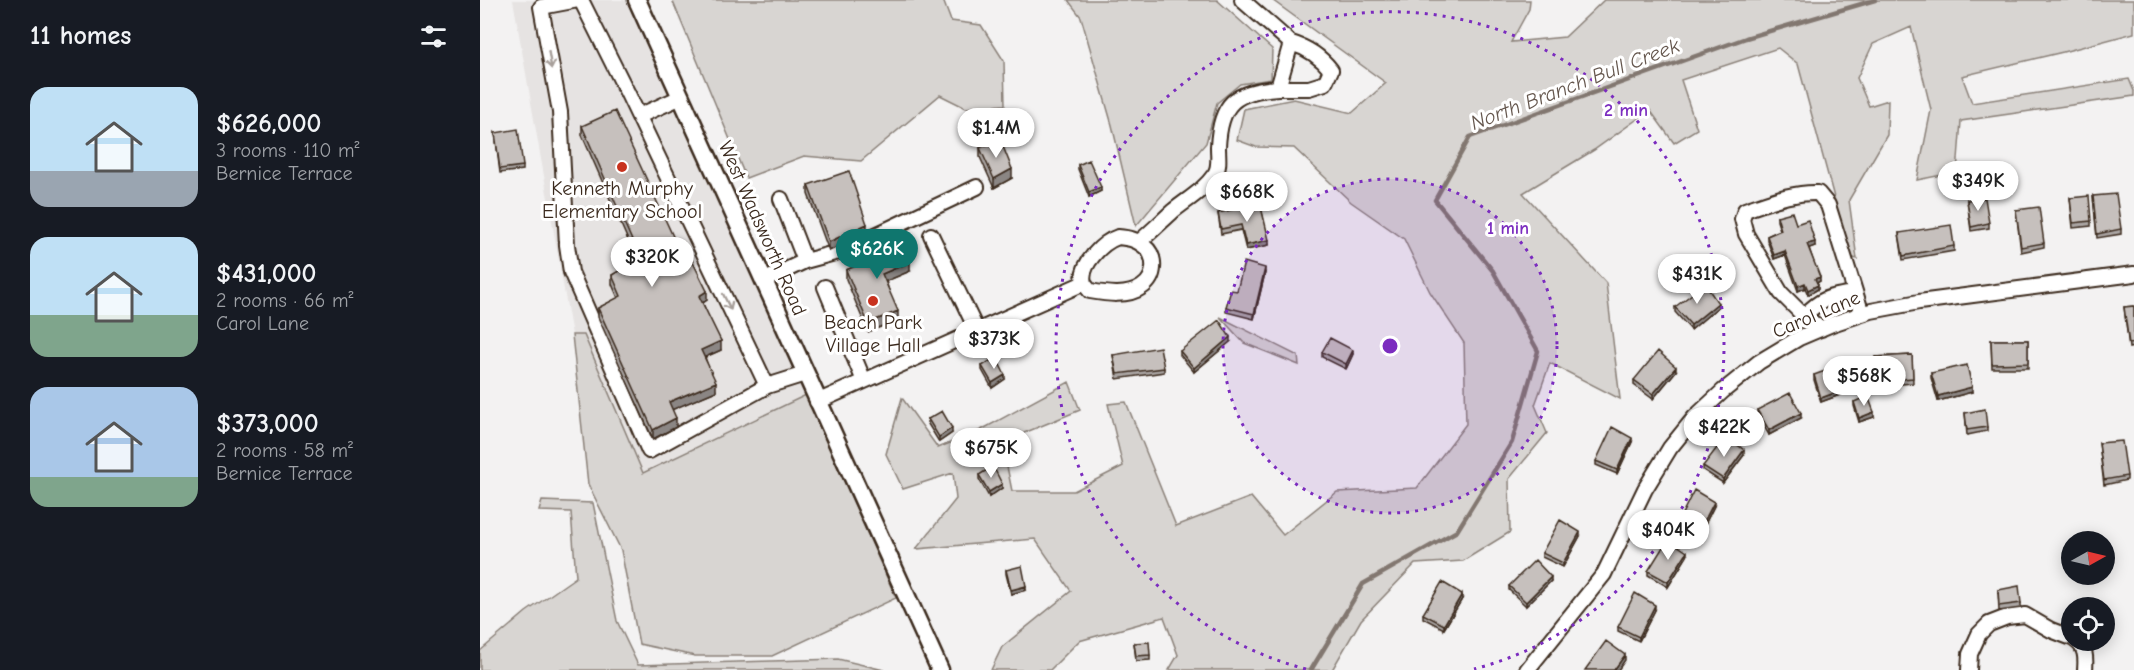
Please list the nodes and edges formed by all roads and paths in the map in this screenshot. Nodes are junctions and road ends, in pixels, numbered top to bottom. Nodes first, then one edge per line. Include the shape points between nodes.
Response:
1 (580, 0) edge
2 (637, 0) edge
3 (1242, 0) edge
4 (1291, 43) junction
5 (1278, 88) junction
6 (681, 97) junction
7 (639, 116) junction
8 (977, 188) dead end
9 (781, 199) dead end
10 (931, 235) dead end
11 (1139, 242) junction
12 (805, 261) junction
13 (2134, 274) edge
14 (763, 280) junction
15 (1084, 283) junction
16 (825, 287) dead end
17 (1855, 293) junction
18 (1862, 315) junction
19 (1804, 316) junction
20 (1821, 329) junction
21 (977, 331) junction
22 (805, 374) junction
23 (864, 381) junction
24 (767, 386) junction
25 (817, 402) junction
26 (2061, 634) edge
27 (2084, 651) edge
28 (940, 670) edge
29 (1527, 670) edge
30 (1969, 670) edge
31 (2085, 670) edge

1 - 7 street
1 -> 24 street via 541,7 560,112 571,272 649,451
2 - 6 main road, West Wadsworth Road
3 - 4 street
4 - 5 street
4 - 5 street via 1306,47 1331,69 1325,83 1309,88
5 - 11 street via 1256,89 1236,98 1224,114 1217,170 1207,185
6 - 7 street
6 - 14 main road, West Wadsworth Road
7 -> 24 street
8 - 12 street via 842,250
9 - 12 street
10 - 21 street
11 - 15 street via 1118,237 1106,241 1091,258
11 - 15 street via 1147,247 1153,260 1149,282 1141,288 1130,293 1107,294 1090,291
12 - 14 street
13 - 18 street, Carol Lane via 1919,302
14 - 22 main road, West Wadsworth Road
15 - 21 street
16 - 23 street
17 - 18 street
17 - 19 street via 1831,296
17 - 19 street via 1828,206 1818,193 1788,196 1745,210 1742,219 1746,234 1781,293
18 - 20 street, Carol Lane
19 - 20 street
20 - 29 street, Carol Lane via 1759,362 1695,417 1645,489 1604,574
21 - 23 street
22 - 24 street
22 - 25 main road, West Wadsworth Road
23 - 25 street
25 - 28 main road, West Wadsworth Road
26 - 30 street via 2025,615 1989,624 1979,634 1970,654
27 - 31 street

